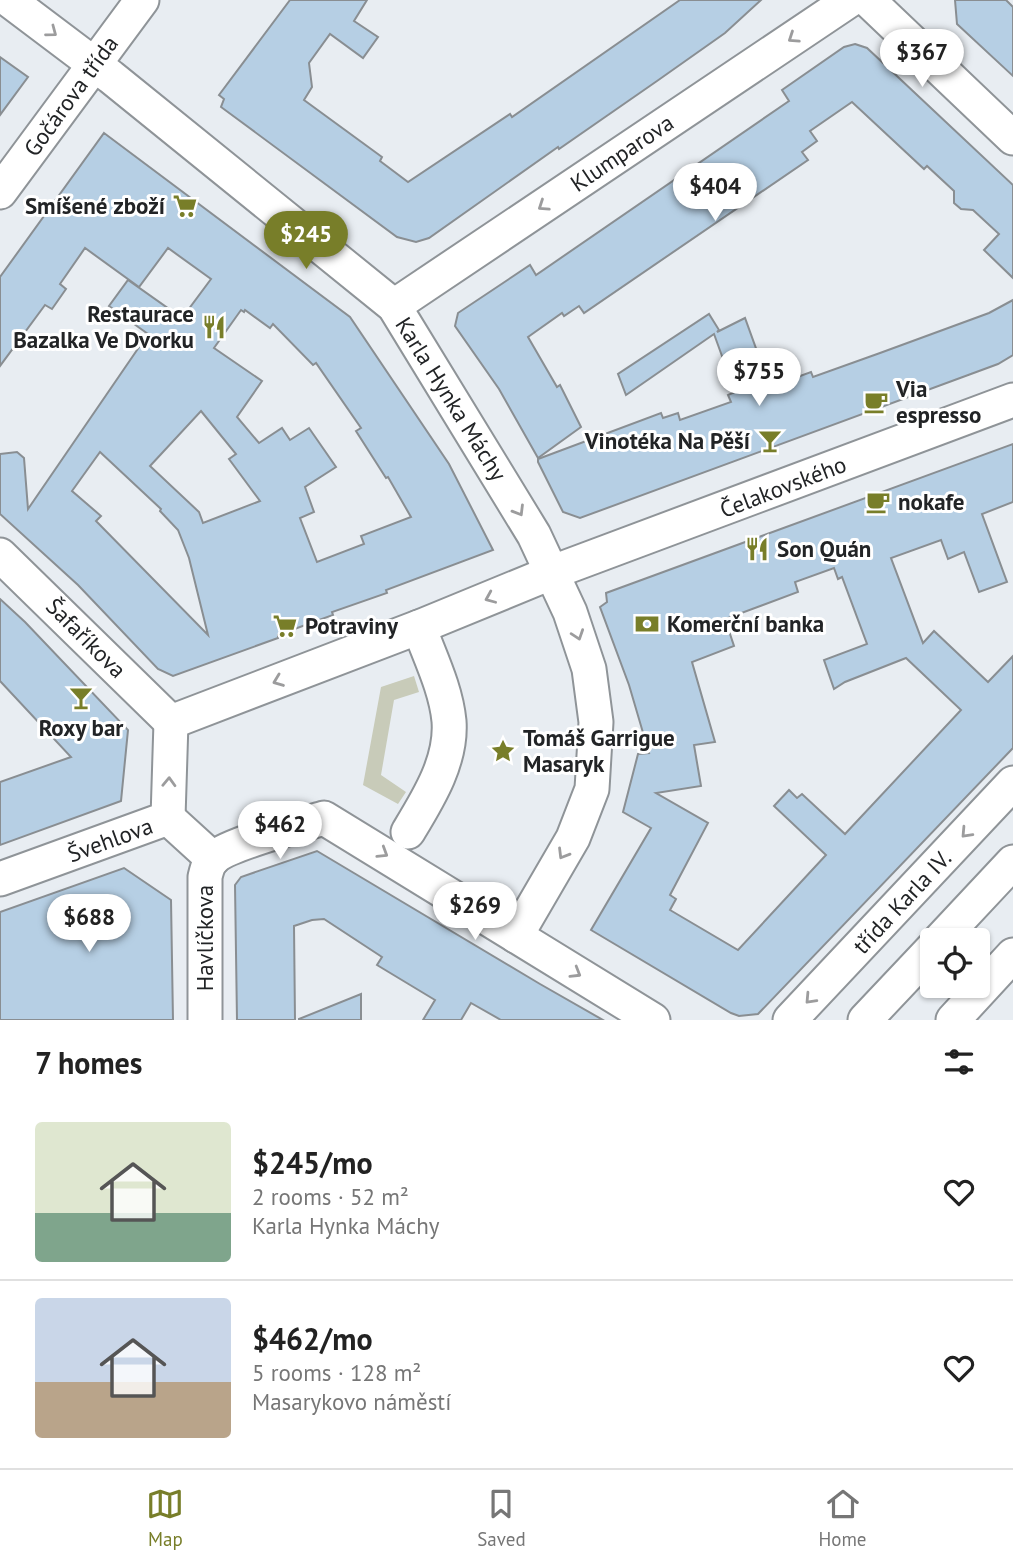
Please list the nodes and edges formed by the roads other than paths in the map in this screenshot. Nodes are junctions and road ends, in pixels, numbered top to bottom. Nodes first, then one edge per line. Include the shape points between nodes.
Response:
1 (9, 0) edge
2 (142, 0) edge
3 (850, 0) edge
4 (868, 0) edge
5 (94, 64) junction
6 (1013, 138) edge
7 (0, 192) edge
8 (394, 306) junction
9 (1013, 400) edge
10 (0, 555) edge
11 (553, 572) junction
12 (419, 628) junction
13 (171, 722) junction
14 (1013, 783) edge
15 (169, 818) junction
16 (408, 832) dead end
17 (213, 859) junction
18 (1013, 862) edge
19 (0, 880) edge
20 (951, 928) edge
21 (516, 936) junction
22 (1013, 955) edge
23 (920, 962) edge
24 (205, 1020) edge
25 (653, 1020) edge
26 (790, 1020) edge
27 (865, 1020) edge
28 (953, 1020) edge

1 -> 5 street, Karla Hynka Máchy
2 - 5 street, Gočárova třída
3 -> 8 street, Klumparova
4 - 6 street
5 - 7 street, Gočárova třída
5 - 8 street, Karla Hynka Máchy
8 -> 11 street, Karla Hynka Máchy
9 - 11 street, Čelakovského
10 - 13 street, Šafaříkova
11 -> 12 street, Čelakovského
11 -> 21 street, Karla Hynka Máchy via 589,669 596,722 592,789 573,838
12 -> 13 street, Čelakovského
12 - 16 street via 444,699 448,744 443,765
15 -> 13 street, Švehlova
14 -> 26 street, třída Karla IV.
15 - 17 street
15 - 19 street, Švehlova
17 -> 21 street via 324,818
17 - 24 street, Havlíčkova via 205,877
18 - 20 street
21 -> 25 street
22 - 28 street
23 - 27 street

